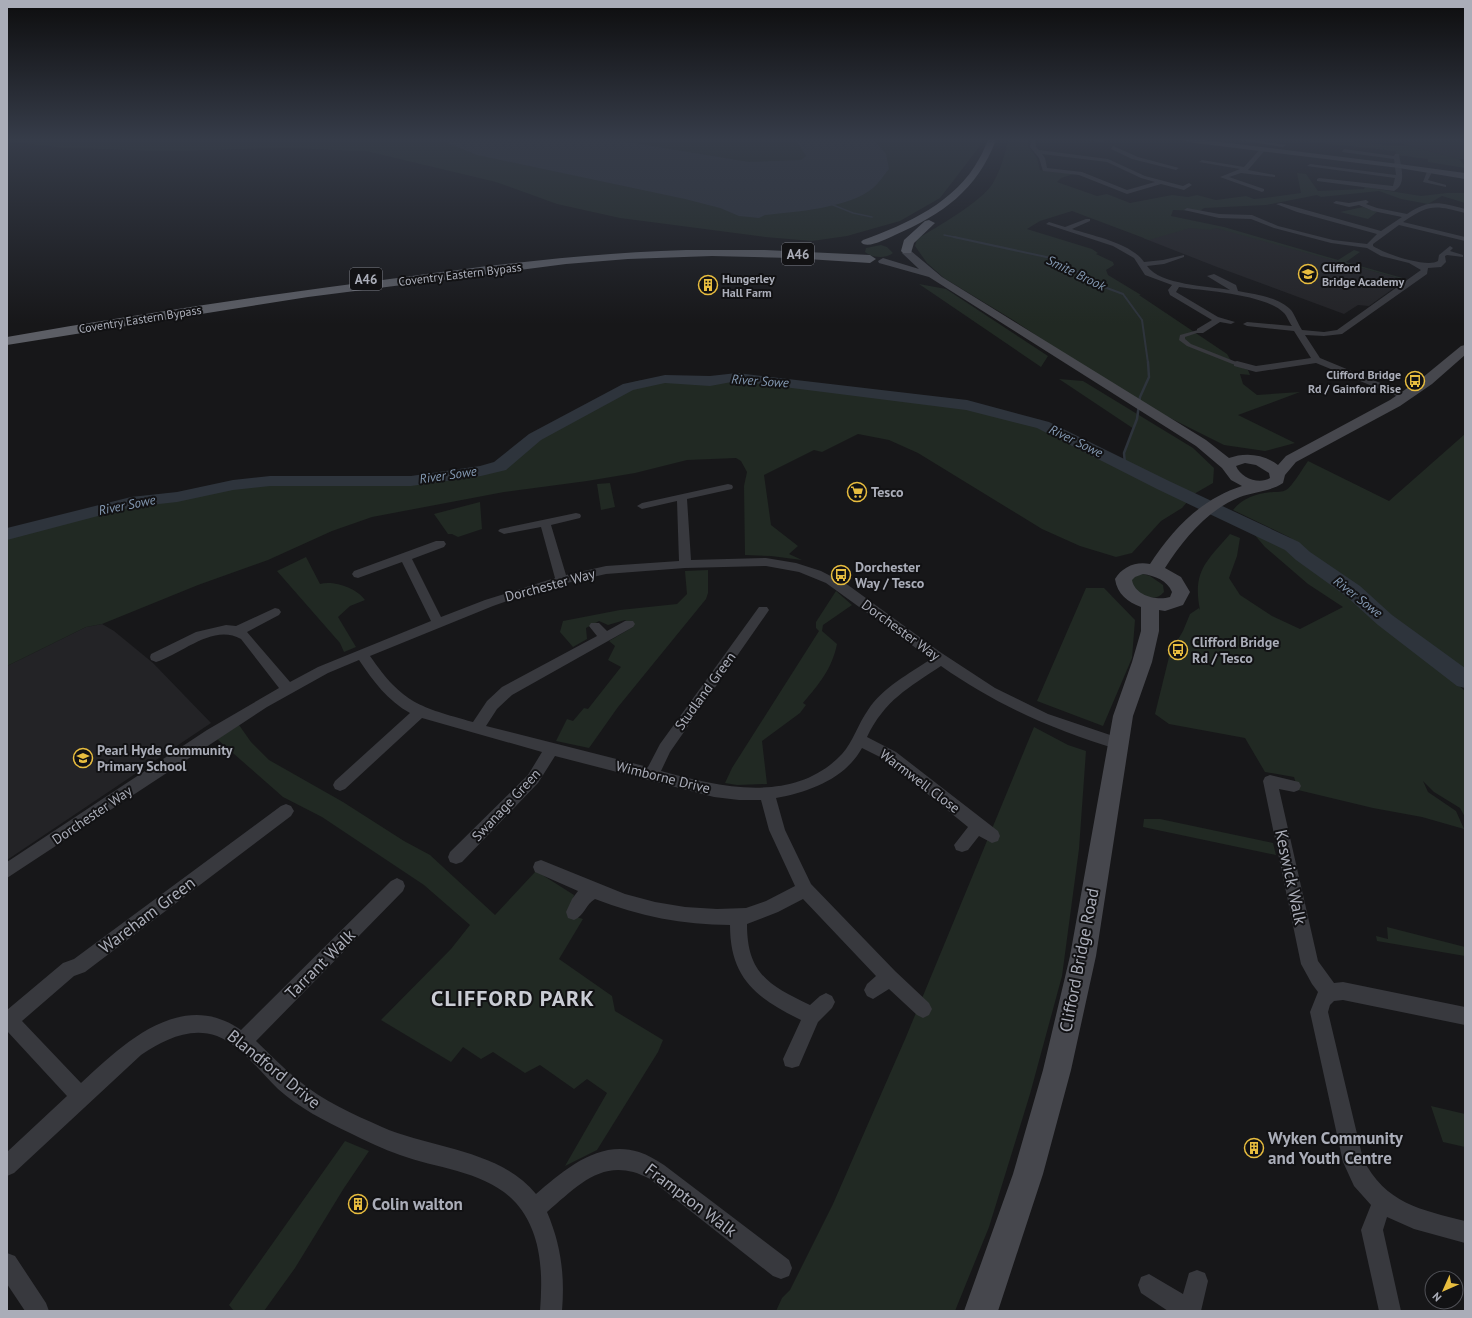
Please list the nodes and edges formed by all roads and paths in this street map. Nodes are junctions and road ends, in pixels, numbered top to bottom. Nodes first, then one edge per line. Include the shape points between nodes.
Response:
1 (944, 202) edge
2 (959, 202) edge
3 (1369, 202) edge
4 (1336, 203) dead end
5 (1359, 203) junction
6 (1280, 204) dead end
7 (1187, 210) dead end
8 (1465, 211) edge
9 (1409, 216) junction
10 (1088, 220) dead end
11 (1399, 223) junction
12 (1049, 224) dead end
13 (1066, 229) junction
14 (1383, 234) junction
15 (1465, 239) edge
16 (862, 244) junction
17 (845, 246) dead end
18 (1369, 246) junction
19 (907, 252) junction
20 (1461, 256) dead end
21 (870, 259) junction
22 (1181, 259) dead end
23 (883, 261) junction
24 (1142, 264) junction
25 (1421, 266) junction
26 (1212, 276) dead end
27 (938, 279) junction
28 (1177, 284) junction
29 (1234, 292) junction
30 (1216, 319) junction
31 (1231, 322) dead end
32 (1247, 324) dead end
33 (1200, 331) joint
34 (1298, 331) junction
35 (7, 335) edge
36 (7, 341) edge
37 (1465, 349) edge
38 (1317, 360) junction
39 (1237, 364) joint
40 (1404, 396) junction
41 (1201, 444) junction
42 (1248, 459) junction
43 (1291, 459) junction
44 (1230, 469) junction
45 (1278, 474) junction
46 (1259, 485) junction
47 (728, 487) dead end
48 (682, 498) junction
49 (1221, 500) junction
50 (642, 506) dead end
51 (576, 516) dead end
52 (545, 522) junction
53 (504, 531) dead end
54 (440, 544) dead end
55 (405, 557) junction
56 (685, 564) junction
57 (1155, 570) junction
58 (358, 574) dead end
59 (561, 579) junction
60 (1150, 604) junction
61 (763, 610) dead end
62 (275, 612) dead end
63 (438, 623) junction
64 (629, 624) dead end
65 (595, 626) dead end
66 (238, 631) junction
67 (605, 637) junction
68 (362, 654) junction
69 (156, 657) dead end
70 (941, 659) junction
71 (287, 688) junction
72 (420, 712) junction
73 (477, 728) junction
74 (860, 740) junction
75 (1117, 743) junction
76 (552, 749) junction
77 (652, 774) junction
78 (340, 785) dead end
79 (1294, 786) dead end
80 (766, 794) junction
81 (286, 811) dead end
82 (978, 826) junction
83 (992, 836) dead end
84 (962, 845) dead end
85 (456, 857) dead end
86 (541, 867) dead end
87 (7, 872) edge
88 (397, 886) dead end
89 (805, 889) junction
90 (595, 891) junction
91 (574, 912) dead end
92 (739, 917) junction
93 (889, 977) junction
94 (873, 990) dead end
95 (1330, 992) junction
96 (826, 1002) dead end
97 (922, 1009) dead end
98 (812, 1016) junction
99 (1465, 1016) edge
100 (8, 1021) edge
101 (242, 1042) junction
102 (792, 1059) dead end
103 (80, 1096) junction
104 (7, 1166) edge
105 (1383, 1202) junction
106 (534, 1208) junction
107 (1465, 1232) edge
108 (7, 1264) edge
109 (781, 1268) dead end
110 (1197, 1281) dead end
111 (1149, 1285) dead end
112 (38, 1311) edge
113 (551, 1311) edge
114 (981, 1311) edge
115 (1189, 1311) edge
116 (1390, 1311) edge

1 - 16 highway via 910,224
2 - 19 highway via 913,236 908,242
3 - 5 street
4 - 5 street
5 - 9 street via 1375,210
6 - 14 street
7 - 18 street via 1252,217 1273,228 1343,244
8 - 9 street via 1428,205
9 - 11 street
10 - 13 street
11 - 14 street
11 - 15 street
12 - 13 street
13 - 24 street via 1118,244 1137,257
14 - 18 street
16 - 19 highway via 879,241 896,244
16 - 21 highway via 857,247 857,251 861,256
17 - 35 highway, Coventry Eastern Bypass / A46 via 679,247 556,255 290,290
18 - 25 street via 1378,252
19 - 23 highway, Coventry Eastern Bypass via 900,259
19 - 27 main road
20 - 25 street via 1448,250 1441,256 1442,262 1438,266
21 - 23 highway, Coventry Eastern Bypass
21 - 36 highway, Coventry Eastern Bypass / A46 via 727,252 659,254 558,262 290,296
22 - 24 street
23 - 27 main road
24 - 28 street via 1152,275
25 - 34 street via 1425,269 1424,272 1339,332 1330,334
26 - 29 street via 1233,287
27 - 41 main road
28 - 29 street
28 - 30 street via 1172,290 1173,293
29 - 34 street via 1255,296 1280,306 1288,312
30 - 31 street
30 - 33 street via 1216,322
32 - 34 street
33 - 39 street via 1184,334 1182,340 1194,348
34 - 38 street
37 - 40 main road via 1427,381
38 - 39 street via 1256,372
38 - 40 street
40 - 43 main road via 1340,434
41 - 42 main road
41 - 44 main road
42 - 43 main road
42 - 44 main road via 1232,462
42 - 45 main road via 1269,466
43 - 45 main road
44 - 46 main road via 1242,480
44 - 49 main road
45 - 46 main road via 1279,479 1275,483
46 - 49 main road
47 - 48 street
48 - 50 street
48 - 56 street
49 - 57 main road via 1201,515 1167,552
51 - 52 street
52 - 53 street
52 - 59 street
54 - 55 street
55 - 58 street
55 - 63 street
56 - 59 street, Dorchester Way via 620,568
56 - 70 street, Dorchester Way via 766,562 808,570 833,582
57 - 60 main road via 1168,576 1181,592 1180,598 1171,604
57 - 60 main road via 1133,570 1123,578 1123,585 1130,594
59 - 63 street, Dorchester Way
60 - 75 main road, Clifford Bridge Road via 1150,631
61 - 77 street, Studland Green via 665,748
62 - 66 street
63 - 68 street, Dorchester Way
64 - 67 street
65 - 67 street
66 - 69 street via 216,630
66 - 71 street via 245,636
67 - 73 street via 507,690 492,705
68 - 71 street, Dorchester Way
68 - 72 street, Wimborne Drive via 389,690 406,705
70 - 74 street, Wimborne Drive via 880,704
70 - 75 street, Dorchester Way via 974,682 1029,712
71 - 87 street, Dorchester Way via 218,730
72 - 73 street, Wimborne Drive
72 - 78 street
73 - 76 street, Wimborne Drive
74 - 80 street, Wimborne Drive via 848,758 829,773 798,787
74 - 82 street, Warmwell Close via 891,756
75 - 114 main road, Clifford Bridge Road via 1083,956 1057,1070 1028,1174
76 - 77 street, Wimborne Drive
76 - 85 street, Swanage Green via 533,778
77 - 80 street, Wimborne Drive via 708,790
79 - 95 street, Keswick Walk via 1270,781 1310,964
80 - 89 street via 777,830
81 - 100 street, Wareham Green via 79,966 69,969
82 - 83 street, Warmwell Close
82 - 84 street
86 - 90 street
88 - 101 street, Tarrant Walk
89 - 92 street via 764,910
89 - 93 street
90 - 91 street via 585,895
90 - 92 street via 622,902 664,912 692,916
92 - 98 street via 739,943 742,958 749,971 768,991
93 - 94 street
93 - 97 street
95 - 99 street via 1351,991
95 - 105 street via 1322,1000 1320,1019 1353,1162 1363,1181
96 - 98 street
98 - 102 street
100 - 103 street, Wareham Green
101 - 103 street, Blandford Drive via 219,1026 177,1026 151,1036 138,1045
101 - 106 street, Blandford Drive via 288,1084 330,1113 400,1144 498,1177 513,1184
103 - 104 street, Blandford Drive
105 - 107 street via 1411,1218
105 - 116 street via 1372,1230
106 - 109 street, Frampton Walk via 589,1166 610,1159 629,1159 649,1166
106 - 113 street, Blandford Drive via 544,1230 552,1271
108 - 112 street
110 - 115 street
111 - 115 street

